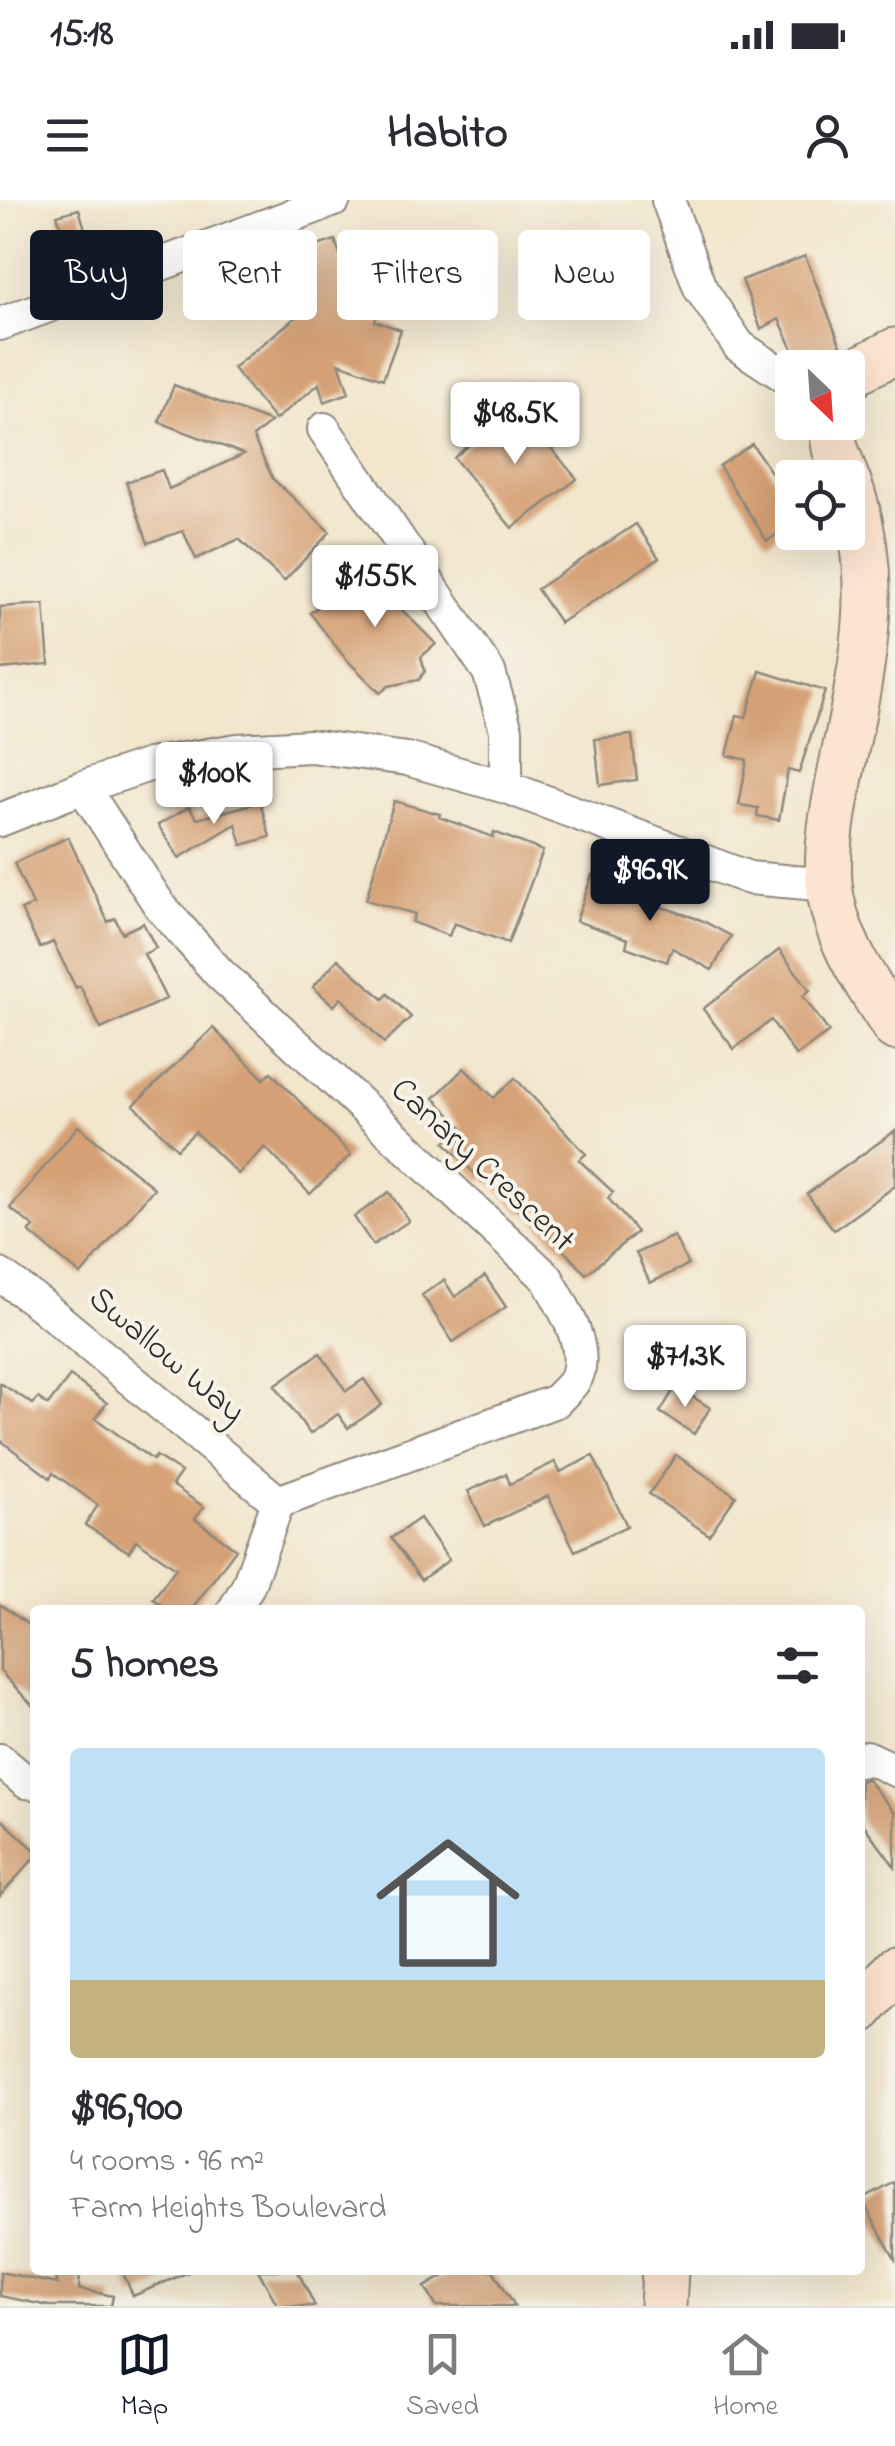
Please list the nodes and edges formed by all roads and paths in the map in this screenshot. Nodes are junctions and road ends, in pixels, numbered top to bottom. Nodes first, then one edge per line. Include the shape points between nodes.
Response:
1 (334, 200) edge
2 (668, 200) edge
3 (2, 322) edge
4 (895, 351) edge
5 (865, 366) edge
6 (775, 369) edge
7 (324, 429) dead end
8 (863, 550) edge
9 (83, 787) junction
10 (506, 787) junction
11 (0, 820) edge
12 (829, 885) junction
13 (895, 1027) edge
14 (0, 1275) edge
15 (278, 1502) junction
16 (237, 1605) edge
17 (865, 1758) edge
18 (0, 1760) edge
19 (895, 1770) edge
20 (30, 1782) edge
21 (895, 1970) edge
22 (865, 2005) edge
23 (665, 2275) edge
24 (663, 2306) edge

1 - 3 street
2 - 6 street via 700,288 738,346
4 - 5 street
7 - 10 street via 489,672 506,730
8 - 12 street via 869,580 862,671 830,830
9 - 10 street via 149,765 310,746 407,759
9 - 11 street
9 - 15 street, Canary Crescent via 160,906 219,973 547,1278 578,1340 577,1376 556,1401
10 - 12 street via 750,878
12 - 13 street via 844,946
14 - 15 street, Swallow Way
15 - 16 street
17 - 19 street
18 - 20 street
21 - 22 street
23 - 24 street

